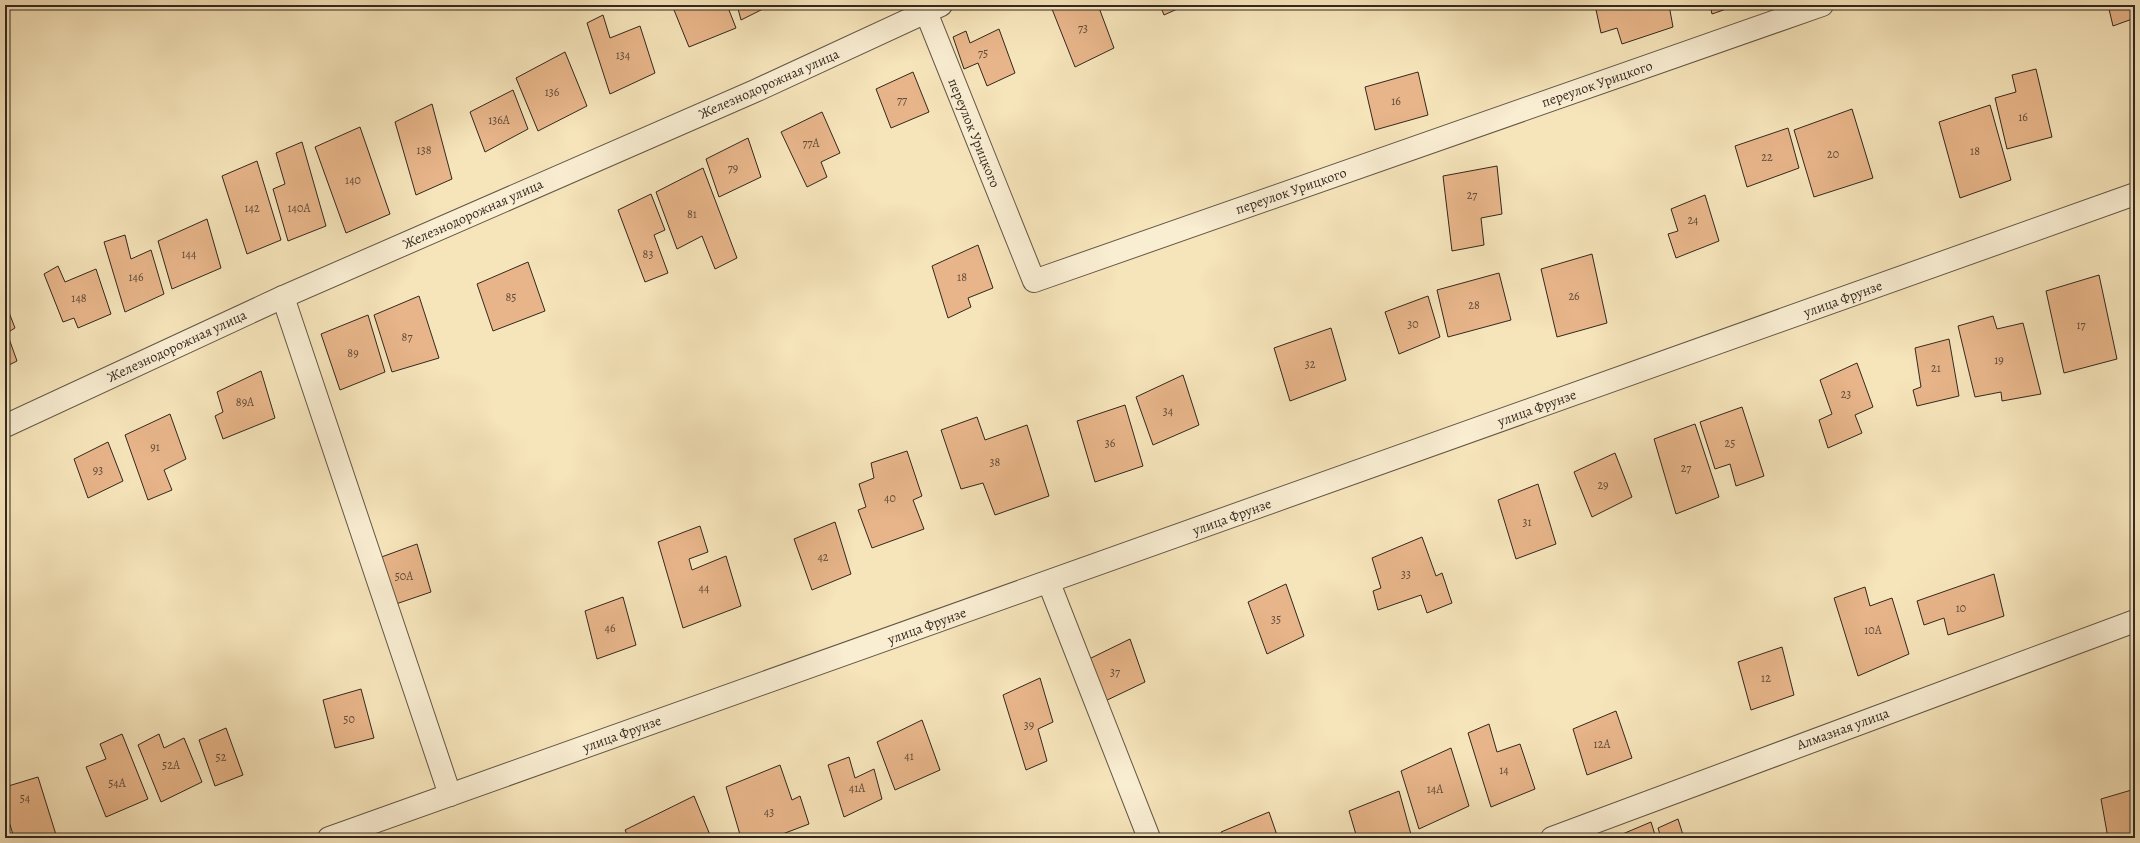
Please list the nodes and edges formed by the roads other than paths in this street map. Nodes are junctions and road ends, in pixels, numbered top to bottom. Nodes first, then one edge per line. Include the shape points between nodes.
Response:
1 (1822, 5) edge
2 (933, 8) edge
3 (2135, 194) edge
4 (283, 297) junction
5 (5, 426) edge
6 (1049, 583) junction
7 (2135, 621) edge
8 (450, 796) junction
9 (329, 838) edge
10 (1149, 838) edge
11 (1552, 838) edge

1 - 2 street, переулок Урицкого via 1034,281
2 - 4 street, Железнодорожная улица via 755,91
3 - 6 street, улица Фрунзе
4 - 5 street, Железнодорожная улица
4 - 8 street
6 - 8 street, улица Фрунзе
6 - 10 street
7 - 11 street, Алмазная улица
8 - 9 street, улица Фрунзе

